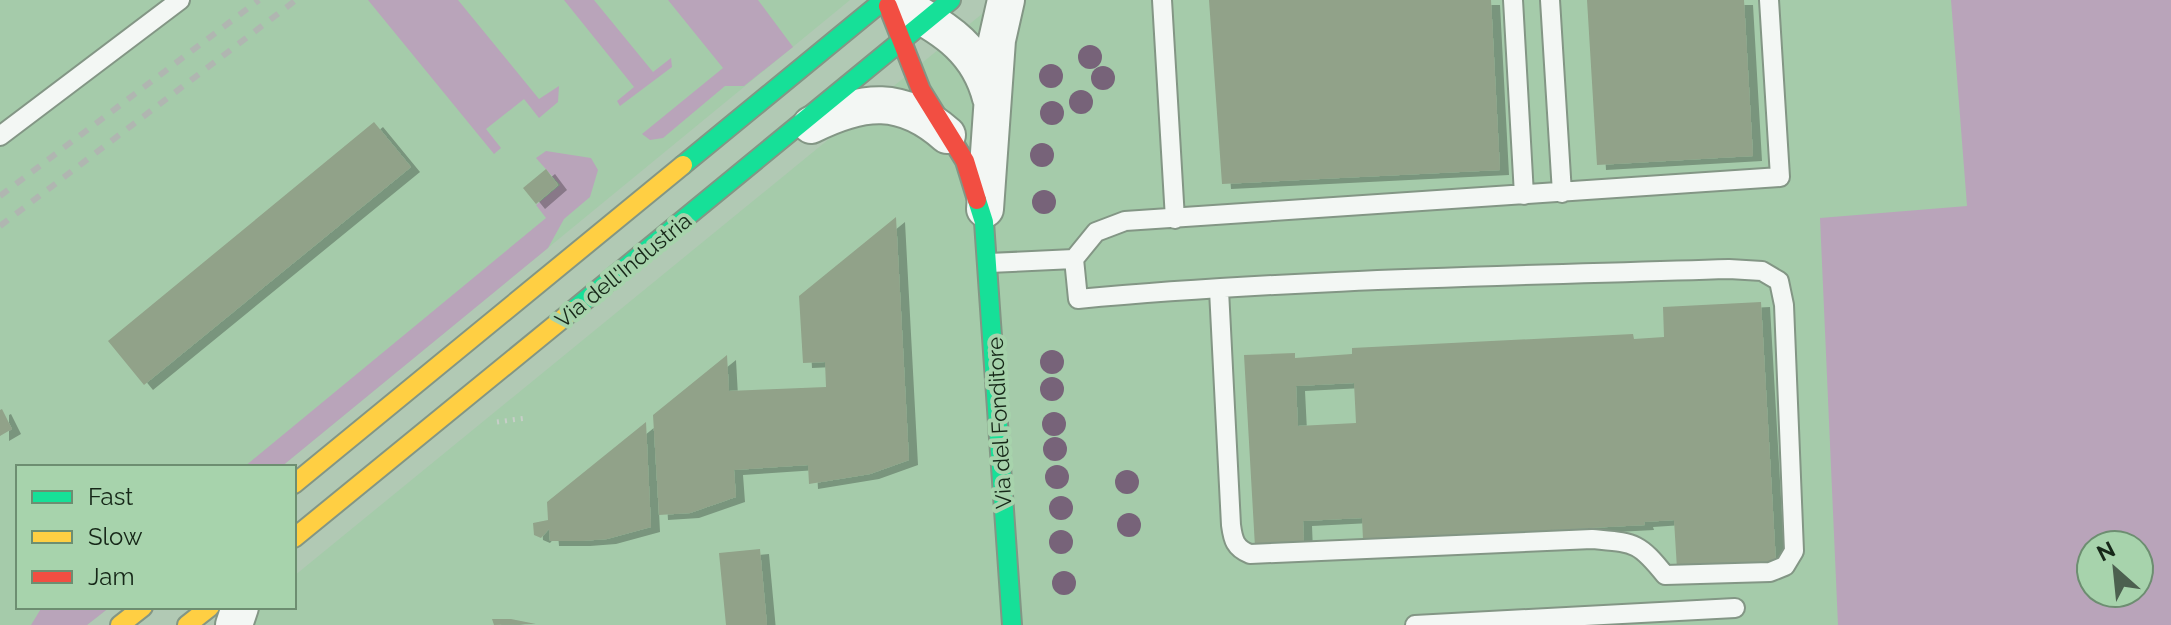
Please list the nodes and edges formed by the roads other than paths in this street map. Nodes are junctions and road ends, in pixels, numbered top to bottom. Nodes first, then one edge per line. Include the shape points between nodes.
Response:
1 (180, 0) edge
2 (887, 0) edge
3 (1006, 0) edge
4 (1162, 0) edge
5 (1513, 0) edge
6 (1550, 0) edge
7 (1769, 0) edge
8 (939, 10) edge
9 (899, 42) junction
10 (992, 103) junction
11 (0, 136) edge
12 (955, 141) junction
13 (778, 142) junction
14 (1562, 193) junction
15 (1524, 195) junction
16 (1175, 219) junction
17 (984, 222) junction
18 (1074, 259) junction
19 (989, 263) junction
20 (1219, 290) junction
21 (296, 482) edge
22 (296, 536) edge
23 (1735, 608) dead end
24 (140, 609) edge
25 (207, 609) edge
26 (1544, 622) edge
27 (120, 625) edge
28 (187, 625) edge
29 (1012, 625) edge
30 (1415, 625) edge

1 - 11 lane
2 - 8 street, Via del Fonditore
2 - 9 main road, Via del Fonditore
2 - 21 main road, Via dell'Industria
3 - 10 street, Via del Fonditore
4 - 16 lane
5 - 15 lane
6 - 14 lane
7 - 14 lane via 1780,177
8 - 9 main road, Via dell'Industria
8 - 10 street, Via del Fonditore via 987,81
9 - 12 main road, Via del Fonditore via 921,90
9 - 13 main road, Via dell'Industria
10 - 17 street, Via del Fonditore
12 - 13 street, Via del Fonditore via 915,112 877,104 854,108
12 - 17 main road, Via del Fonditore
13 - 22 main road, Via dell'Industria
14 - 15 lane
15 - 16 lane
16 - 18 lane via 1125,221 1096,232
17 - 19 main road, Via del Fonditore
18 - 19 lane
18 - 20 lane via 1078,299
19 - 29 main road, Via del Fonditore
20 - 20 lane via 1762,271 1779,281 1784,305 1794,551 1785,566 1770,572 1665,575 1632,542 1592,539 1250,554 1240,550 1231,525
23 - 26 lane
24 - 27 main road
25 - 28 main road
26 - 30 lane

